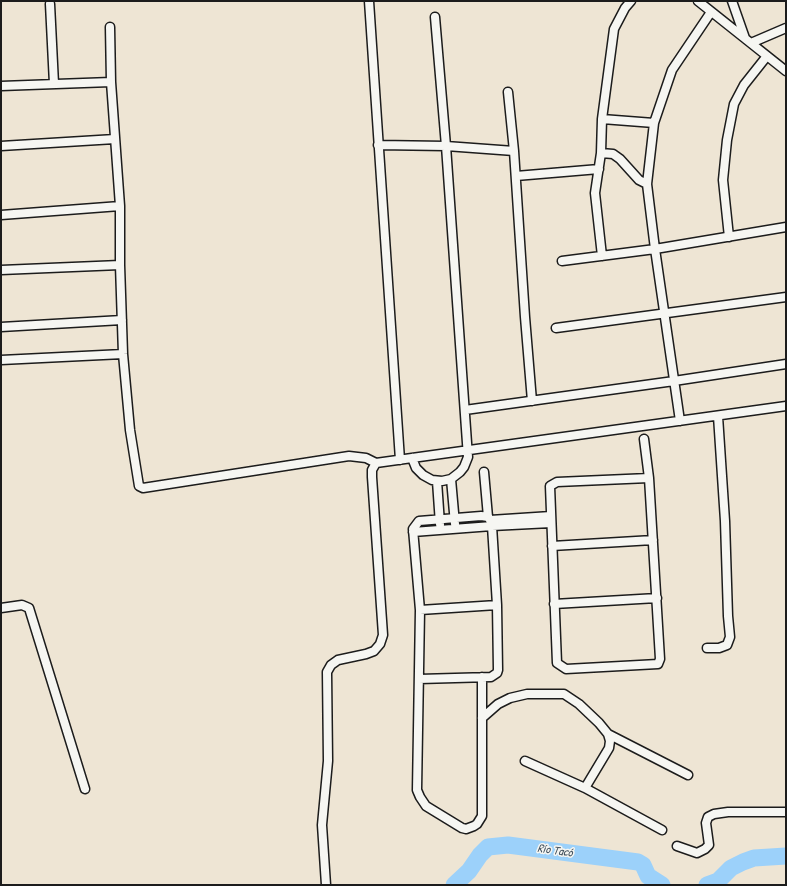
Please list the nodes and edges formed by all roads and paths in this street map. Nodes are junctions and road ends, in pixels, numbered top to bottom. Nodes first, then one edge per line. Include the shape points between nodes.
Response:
1 (369, 1) edge
2 (631, 1) edge
3 (698, 1) edge
4 (732, 1) edge
5 (50, 4) dead end
6 (711, 12) junction
7 (435, 17) dead end
8 (110, 27) dead end
9 (786, 28) edge
10 (749, 41) junction
11 (767, 56) junction
12 (786, 71) edge
13 (111, 82) junction
14 (54, 84) junction
15 (1, 86) edge
16 (508, 92) dead end
17 (602, 119) junction
18 (654, 123) junction
19 (114, 140) junction
20 (378, 145) junction
21 (1, 146) edge
22 (446, 146) junction
23 (514, 152) junction
24 (601, 153) junction
25 (599, 169) junction
26 (516, 176) junction
27 (648, 184) junction
28 (120, 206) junction
29 (1, 215) edge
30 (786, 227) edge
31 (729, 237) junction
32 (655, 249) junction
33 (602, 256) junction
34 (562, 261) dead end
35 (120, 265) junction
36 (1, 270) edge
37 (786, 297) edge
38 (664, 313) junction
39 (122, 320) junction
40 (1, 327) edge
41 (556, 328) dead end
42 (123, 354) junction
43 (1, 360) edge
44 (786, 364) edge
45 (674, 381) junction
46 (532, 400) junction
47 (786, 406) edge
48 (465, 410) junction
49 (718, 416) junction
50 (680, 421) junction
51 (644, 439) dead end
52 (468, 451) junction
53 (412, 458) junction
54 (400, 460) junction
55 (376, 463) junction
56 (484, 472) dead end
57 (451, 478) junction
58 (649, 478) junction
59 (437, 481) junction
60 (454, 518) junction
61 (440, 520) junction
62 (551, 520) junction
63 (490, 521) junction
64 (455, 529) junction
65 (441, 530) junction
66 (413, 532) junction
67 (653, 540) junction
68 (552, 546) junction
69 (656, 598) junction
70 (554, 604) junction
71 (497, 605) junction
72 (1, 608) edge
73 (420, 610) junction
74 (707, 648) dead end
75 (482, 677) junction
76 (419, 679) junction
77 (482, 718) junction
78 (608, 734) junction
79 (525, 761) dead end
80 (688, 775) dead end
81 (585, 788) junction
82 (85, 789) dead end
83 (786, 812) edge
84 (662, 830) dead end
85 (677, 846) dead end
86 (326, 885) edge

1 - 20 street
2 - 17 street via 614,29
3 - 6 street
4 - 10 street
5 - 14 street
6 - 10 street
6 - 18 street via 672,70
7 - 22 street
8 - 13 street
9 - 10 street
10 - 11 street
11 - 12 street
11 - 31 street via 744,85 734,104 722,180
13 - 14 street
13 - 19 street
14 - 15 street
16 - 23 street
17 - 18 street
17 - 24 street
18 - 27 street
19 - 21 street
19 - 28 street
20 - 22 street
20 - 54 street
22 - 23 street
22 - 48 street
23 - 26 street
24 - 25 street
24 - 27 street via 613,154 640,180
25 - 26 street
25 - 33 street via 595,194
26 - 46 street
27 - 32 street
28 - 29 street
28 - 35 street
30 - 31 street
31 - 32 street
32 - 33 street
32 - 38 street
33 - 34 street
35 - 36 street
35 - 39 street
37 - 38 street
38 - 41 street
38 - 45 street
39 - 40 street
39 - 42 street
42 - 43 street
42 - 55 street via 130,430 138,482 142,488 349,456 366,458
44 - 45 street
45 - 46 street
45 - 50 street
46 - 48 street
47 - 49 street
48 - 52 street
49 - 50 street
49 - 74 street via 730,637 727,645
50 - 52 street
51 - 58 street
52 - 53 street
52 - 57 street via 464,467
53 - 54 street
53 - 59 street via 416,468 423,475
54 - 55 street
55 - 86 street via 372,477 383,635 374,651 338,660 327,672 328,761 322,825
56 - 63 street
57 - 59 street
57 - 60 street
58 - 62 street via 557,482 550,486
58 - 67 street
59 - 61 street
60 - 61 street
60 - 63 street via 481,516
60 - 64 street
61 - 65 street
61 - 66 street via 419,521
62 - 63 street
62 - 68 street
63 - 64 street
63 - 71 street
64 - 65 street
65 - 66 street
66 - 73 street
67 - 68 street
67 - 69 street
68 - 70 street
69 - 70 street
69 - 70 street via 660,659 658,664 566,669 557,663
71 - 73 street
71 - 75 street via 499,667 494,675
72 - 82 street via 22,604 29,608
73 - 76 street
75 - 76 street
75 - 77 street
76 - 77 street via 418,794 426,806 466,829 478,824 482,816
77 - 78 street via 498,704 510,698 527,694 564,694 579,704
78 - 80 street
78 - 81 street via 608,748
79 - 81 street
81 - 84 street
83 - 85 street via 714,814 708,817 706,823 709,845 705,849 697,853

